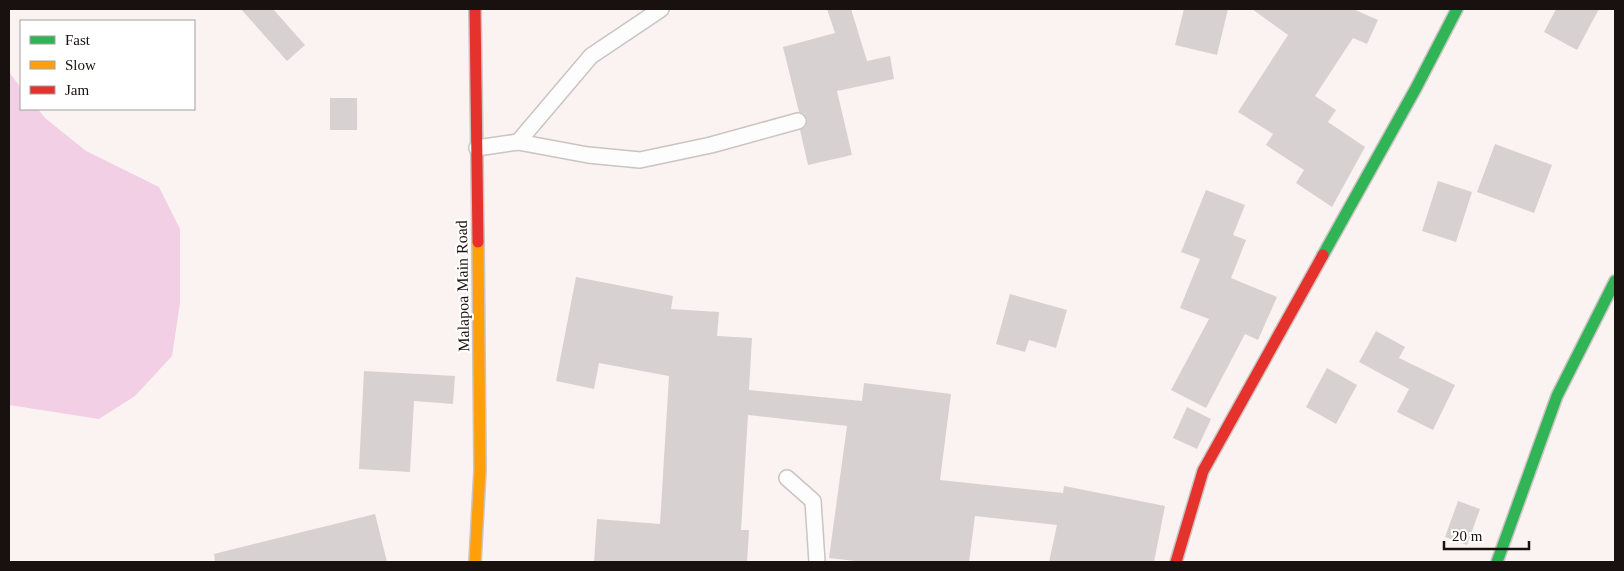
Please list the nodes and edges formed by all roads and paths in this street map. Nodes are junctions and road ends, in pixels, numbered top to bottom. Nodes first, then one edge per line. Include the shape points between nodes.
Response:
1 (475, 9) edge
2 (661, 9) edge
3 (1457, 9) edge
4 (798, 122) dead end
5 (518, 142) junction
6 (477, 148) junction
7 (1615, 281) edge
8 (787, 478) dead end
9 (476, 562) edge
10 (817, 562) edge
11 (1176, 562) edge
12 (1497, 562) edge

1 - 6 street, Malapoa Main Road
2 - 5 lane via 591,56
3 - 11 street via 1203,471
4 - 5 lane via 640,160 588,155
5 - 6 lane
6 - 9 street, Malapoa Main Road via 480,470
7 - 12 street via 1557,396
8 - 10 lane via 813,501

